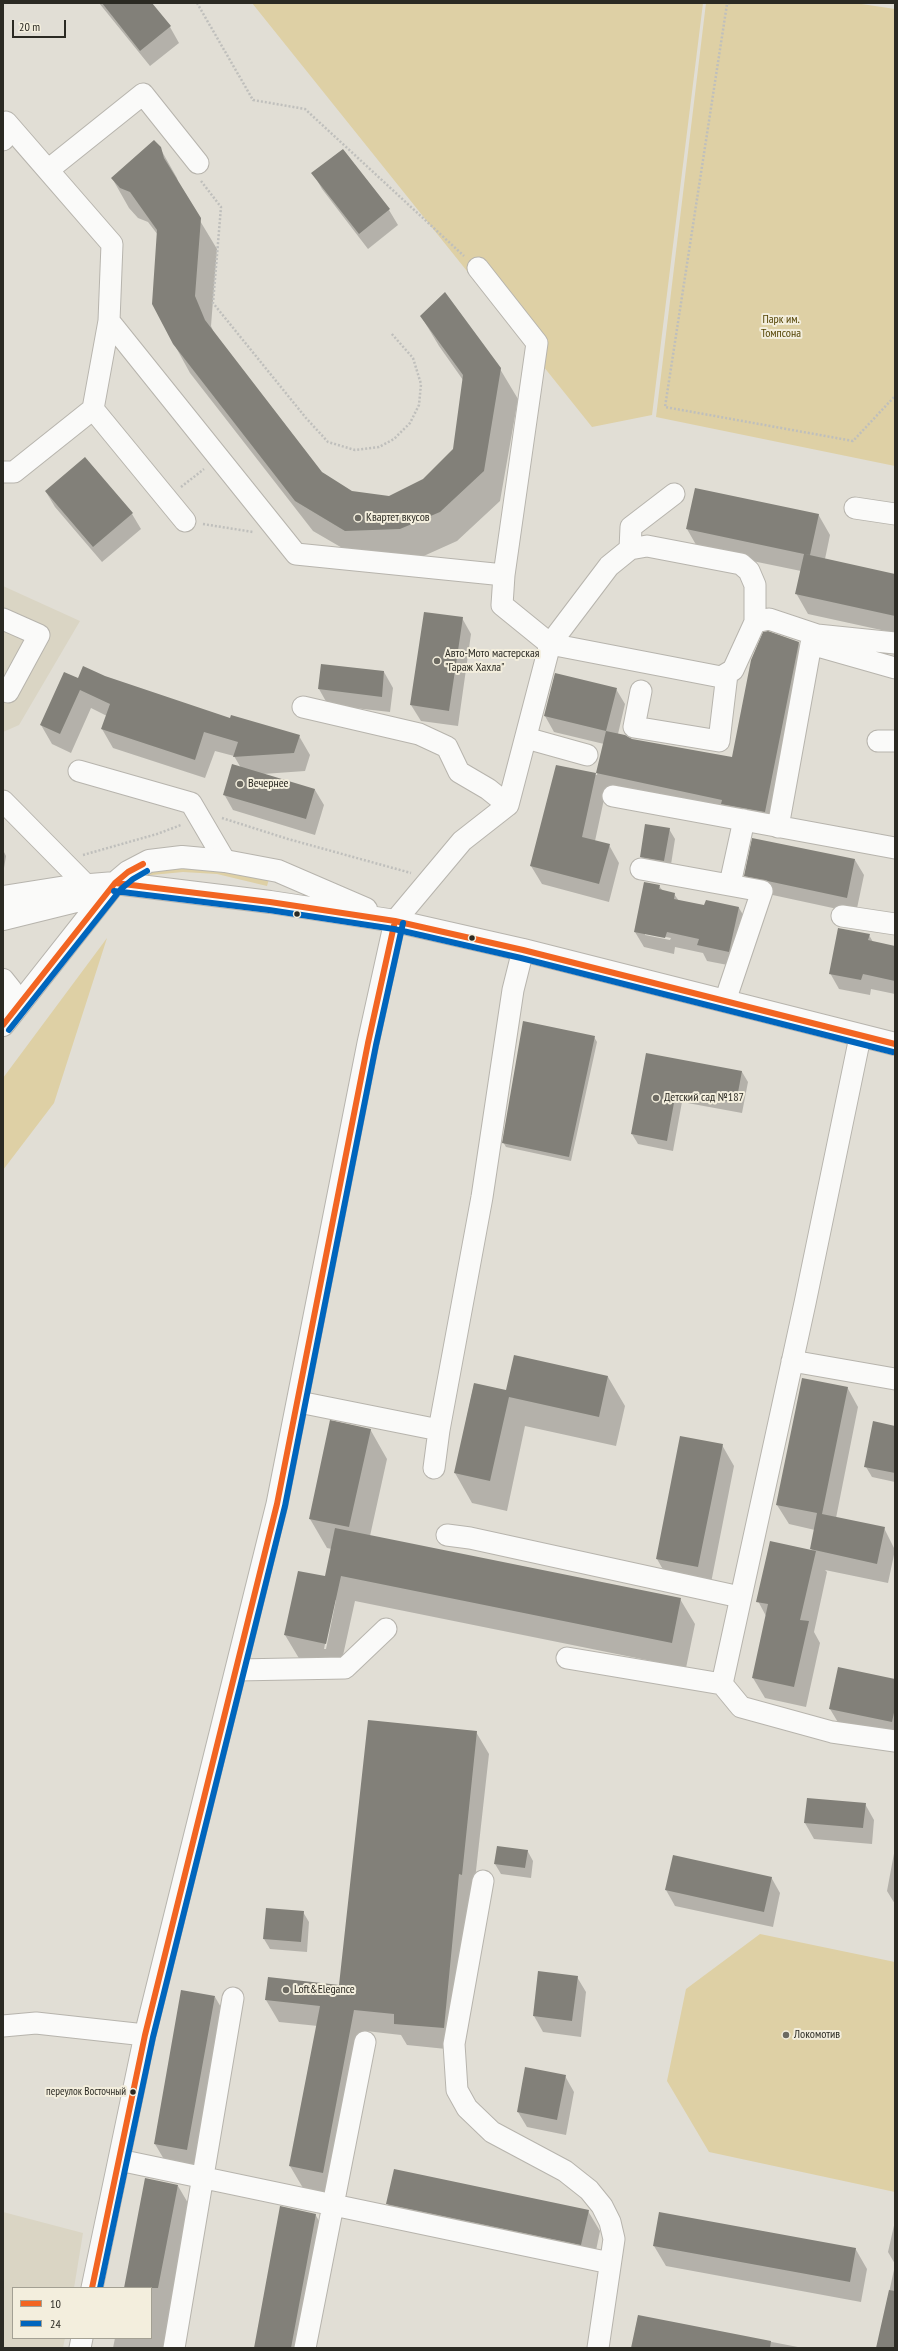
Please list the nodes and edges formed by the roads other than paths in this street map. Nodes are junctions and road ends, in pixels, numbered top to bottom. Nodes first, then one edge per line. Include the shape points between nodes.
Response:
1 (3, 140) edge
2 (198, 163) road end
3 (48, 170) junction
4 (478, 268) road end
5 (109, 321) junction
6 (93, 409) junction
7 (3, 472) edge
8 (674, 494) dead end
9 (855, 508) dead end
10 (895, 514) edge
11 (185, 521) road end
12 (630, 550) junction
13 (504, 575) junction
14 (3, 619) edge
15 (755, 622) junction
16 (814, 640) junction
17 (895, 643) edge
18 (550, 644) junction
19 (895, 668) edge
20 (728, 674) junction
21 (3, 689) edge
22 (641, 691) dead end
23 (303, 707) dead end
24 (526, 738) junction
25 (587, 755) dead end
26 (79, 771) dead end
27 (613, 796) dead end
28 (508, 805) junction
29 (6, 807) edge
30 (744, 820) junction
31 (778, 827) junction
32 (895, 848) edge
33 (225, 861) junction
34 (641, 869) dead end
35 (115, 883) junction
36 (730, 884) junction
37 (88, 887) junction
38 (3, 897) edge
39 (842, 916) dead end
40 (3, 919) edge
41 (395, 921) junction
42 (895, 924) edge
43 (523, 950) junction
44 (3, 980) edge
45 (726, 1002) junction
46 (9, 1017) edge
47 (860, 1036) junction
48 (895, 1044) edge
49 (792, 1361) junction
50 (895, 1380) edge
51 (299, 1402) junction
52 (439, 1430) junction
53 (434, 1468) dead end
54 (447, 1535) dead end
55 (740, 1597) junction
56 (386, 1629) dead end
57 (567, 1658) dead end
58 (236, 1670) junction
59 (722, 1684) junction
60 (895, 1741) edge
61 (483, 1881) dead end
62 (233, 1998) dead end
63 (3, 2026) edge
64 (145, 2035) junction
65 (365, 2042) dead end
66 (119, 2160) junction
67 (203, 2177) junction
68 (334, 2205) junction
69 (610, 2263) junction
70 (92, 2287) edge
71 (174, 2348) edge
72 (305, 2348) edge
73 (598, 2348) edge

1 - 3 street via 6,122
2 - 3 street via 143,94
3 - 5 street via 112,244
4 - 13 street via 537,343
5 - 6 street
5 - 13 street via 296,554
6 - 7 street via 14,472
6 - 11 street
8 - 12 street via 631,527
9 - 10 street
12 - 15 street via 647,546 741,564 750,571 755,585
12 - 18 street via 609,566
13 - 18 street via 502,606
14 - 21 street via 39,635 8,692
15 - 16 street via 769,619
15 - 20 street via 733,670
16 - 17 street
16 - 19 street
16 - 31 street
18 - 20 street via 708,676 721,677
18 - 24 street
20 - 22 street via 719,741 634,727
23 - 28 street via 419,734 447,747 458,772 488,789
24 - 25 street
24 - 28 street
26 - 33 street via 191,802
27 - 30 street
28 - 41 street via 462,841
29 - 37 street
30 - 31 street
30 - 36 street
31 - 32 street
33 - 35 main road via 182,857 149,861 128,872
33 - 41 main road via 278,871
34 - 36 street
35 - 37 main road
35 - 40 main road via 92,898
35 - 41 main road via 270,902
35 - 46 main road
36 - 45 street via 762,891
37 - 38 main road
39 - 42 street
41 - 43 main road
41 - 51 street via 368,1044
43 - 45 main road
43 - 52 street via 513,990 482,1198
44 - 46 main road via 11,990
45 - 47 main road
47 - 48 main road
47 - 49 street
49 - 50 street
49 - 55 street
51 - 52 street
51 - 58 street
52 - 53 street
54 - 55 street
55 - 59 street
56 - 58 street via 345,1668
57 - 59 street
58 - 64 street
59 - 60 street via 741,1707 832,1732
61 - 69 street via 454,2044 457,2090 467,2108 492,2132 565,2171 589,2190 602,2206 610,2222 614,2239
62 - 67 street
63 - 64 street via 36,2023
64 - 66 street
65 - 68 street
66 - 67 street
66 - 70 street
67 - 68 street
67 - 71 street
68 - 69 street
68 - 72 street
69 - 73 street

